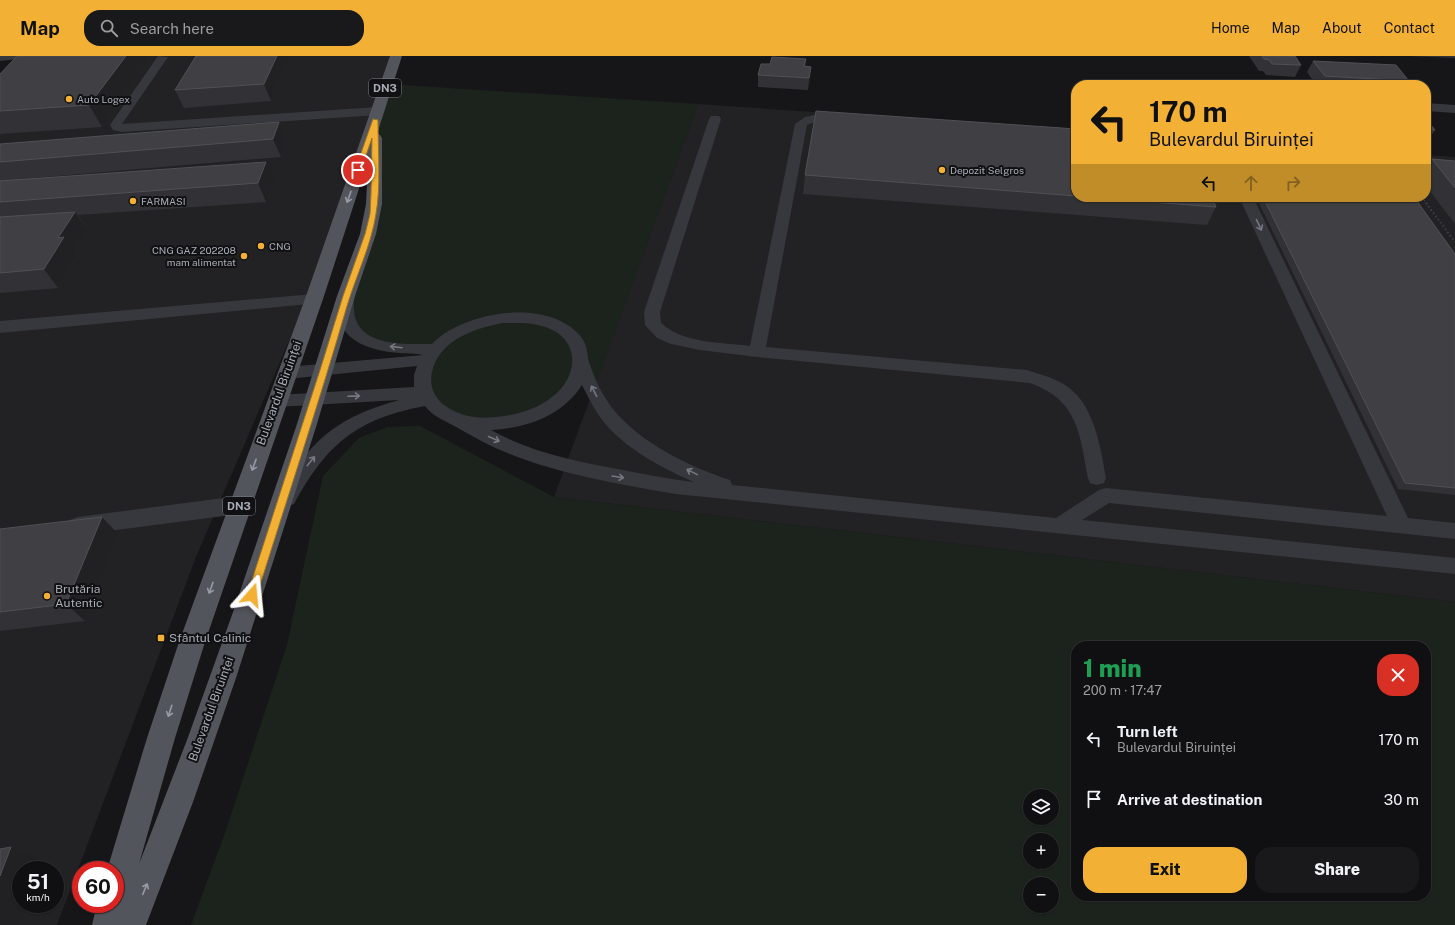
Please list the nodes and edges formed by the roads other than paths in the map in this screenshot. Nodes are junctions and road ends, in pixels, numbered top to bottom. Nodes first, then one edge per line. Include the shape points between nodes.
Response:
1 (13, 56) edge
2 (396, 56) edge
3 (0, 57) edge
4 (163, 57) dead end
5 (1431, 107) edge
6 (1455, 109) edge
7 (376, 116) junction
8 (716, 119) dead end
9 (850, 120) edge
10 (1248, 202) edge
11 (346, 296) junction
12 (314, 299) junction
13 (0, 327) edge
14 (757, 352) junction
15 (431, 354) junction
16 (582, 366) junction
17 (324, 370) junction
18 (287, 373) junction
19 (425, 396) junction
20 (315, 398) junction
21 (277, 401) junction
22 (460, 421) junction
23 (1097, 478) dead end
24 (755, 494) junction
25 (239, 505) junction
26 (277, 518) junction
27 (1060, 525) junction
28 (1401, 525) junction
29 (54, 529) edge
30 (1455, 531) edge
31 (1455, 566) edge
32 (124, 864) edge
33 (111, 913) edge
34 (108, 925) edge
35 (130, 925) edge

1 - 3 street
2 - 7 main road, Bulevardul Biruinței / DN3
4 - 7 lane via 117,127
5 - 6 street
7 - 11 main road, Bulevardul Biruinței / DN3 via 373,214
7 -> 12 main road, Bulevardul Biruinței / DN3
8 - 14 lane via 652,312 653,325 663,334 677,340
9 - 14 lane via 811,118 801,124
10 -> 28 lane
15 -> 11 lane via 380,345 359,337 347,318
11 - 17 main road, Bulevardul Biruinței / DN3
12 - 13 street
12 - 18 main road, Bulevardul Biruinței / DN3
14 - 23 lane via 1005,373 1046,382 1063,392 1076,406 1083,419
15 - 16 lane via 453,334 477,323 503,318 528,318 552,323 570,334 580,349
15 - 17 lane
15 - 19 lane via 421,376
16 - 22 lane via 577,381 566,395 550,408 506,423
24 -> 16 lane via 714,482 667,460 632,438 615,423 600,403
17 - 18 lane
17 - 20 main road, Bulevardul Biruinței / DN3
18 - 21 main road, Bulevardul Biruinței / DN3
20 -> 19 lane
19 - 22 lane via 438,410
26 -> 19 lane via 307,467 323,446 363,418
20 - 21 lane
20 - 26 main road, Bulevardul Biruinței / DN3
21 -> 25 main road, Bulevardul Biruinței / DN3
22 -> 24 lane via 493,439 545,459 607,475 676,487
24 - 27 lane
25 - 29 street
25 -> 32 main road, Bulevardul Biruinței / DN3 via 161,738
35 -> 26 main road, Bulevardul Biruinței / DN3 via 188,776
27 - 28 lane via 1106,495
27 - 31 lane
28 - 30 lane
33 - 34 main road

